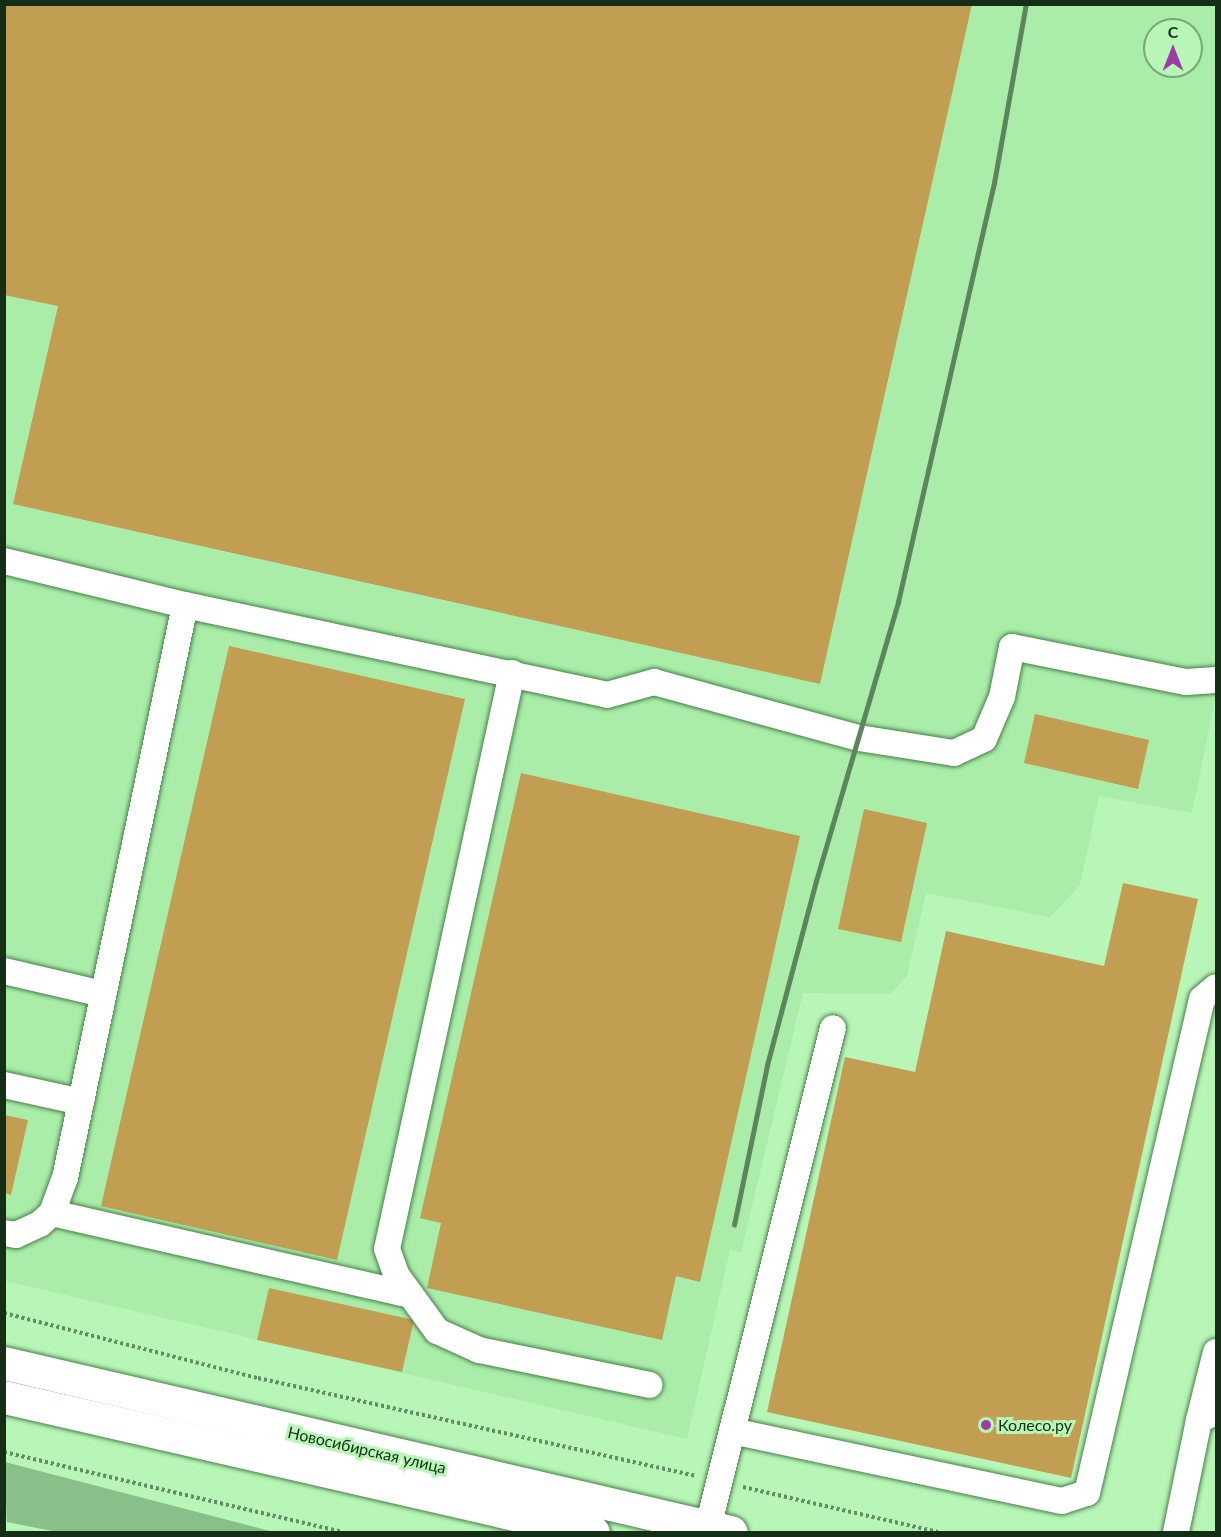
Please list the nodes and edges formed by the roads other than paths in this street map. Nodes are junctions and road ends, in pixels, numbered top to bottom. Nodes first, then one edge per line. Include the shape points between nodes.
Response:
1 (4, 561) edge
2 (185, 605) junction
3 (512, 673) junction
4 (1216, 680) edge
5 (4, 971) edge
6 (1216, 987) edge
7 (103, 994) junction
8 (832, 1028) dead end
9 (4, 1085) edge
10 (81, 1102) junction
11 (52, 1213) junction
12 (4, 1233) edge
13 (410, 1295) junction
14 (1216, 1352) edge
15 (4, 1363) edge
16 (649, 1385) dead end
17 (4, 1397) edge
18 (1208, 1416) edge
19 (732, 1431) junction
20 (719, 1530) edge
21 (593, 1533) edge
22 (1176, 1533) edge

1 - 2 lane
2 - 3 lane
2 - 7 lane
3 - 4 lane via 607,695 654,682 859,738 954,753 984,739 1002,697 1012,647 1186,682
3 - 13 lane via 387,1249 396,1276
5 - 7 lane
6 - 19 lane via 1202,999 1087,1493 1062,1501
7 - 10 lane
8 - 19 lane
9 - 10 lane
10 - 11 lane
11 - 12 lane via 16,1235
11 - 13 lane
13 - 16 lane via 437,1331 479,1350
14 - 18 lane
15 - 20 main road, Новосибирская улица
17 - 21 main road, Новосибирская улица
18 - 22 lane
19 - 20 lane via 719,1482

